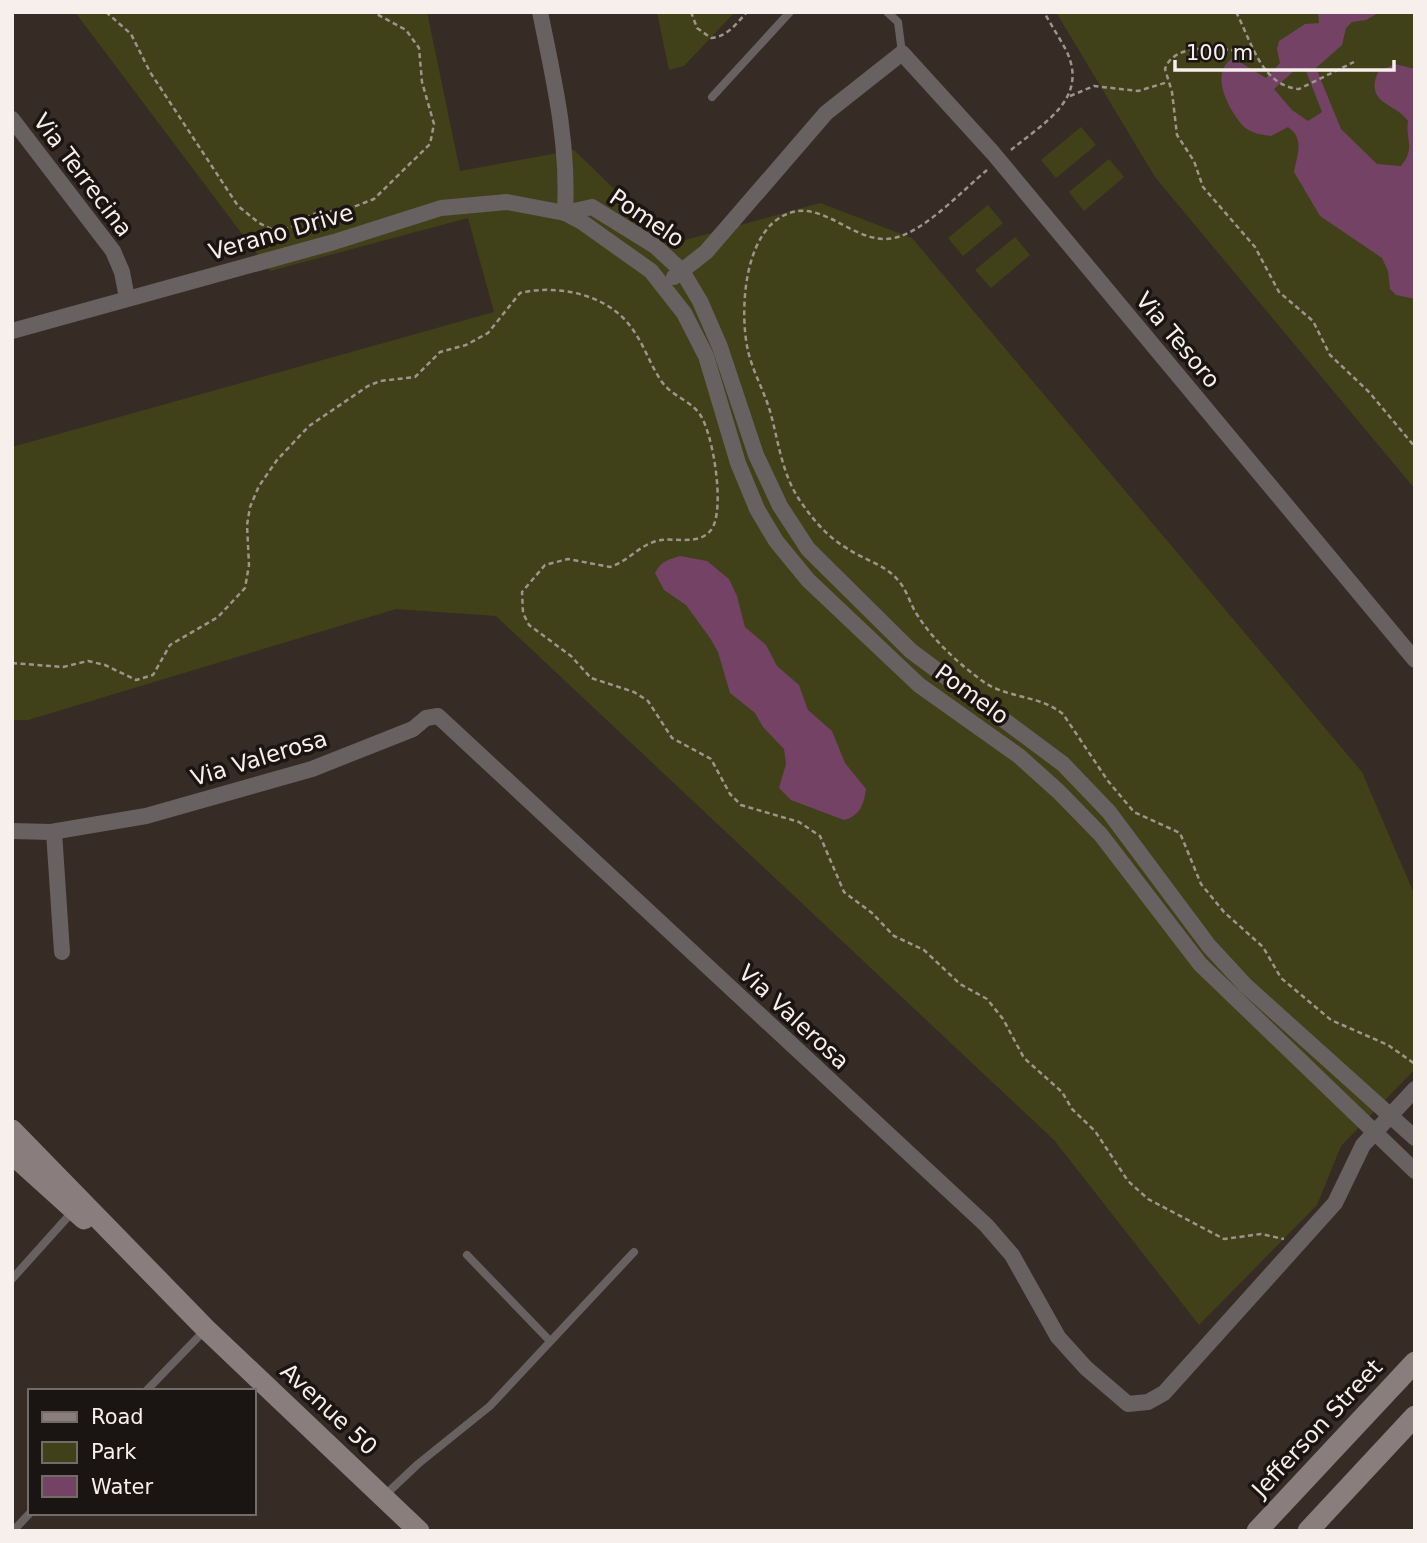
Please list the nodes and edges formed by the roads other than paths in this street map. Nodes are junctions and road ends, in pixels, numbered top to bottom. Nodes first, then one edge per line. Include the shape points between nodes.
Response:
1 (540, 12) edge
2 (790, 12) edge
3 (887, 12) edge
4 (902, 53) junction
5 (712, 97) dead end
6 (12, 119) edge
7 (565, 213) junction
8 (682, 271) junction
9 (664, 285) junction
10 (127, 299) junction
11 (12, 331) edge
12 (1415, 660) edge
13 (12, 831) edge
14 (54, 832) junction
15 (62, 952) dead end
16 (1415, 1090) edge
17 (1389, 1115) junction
18 (12, 1130) edge
19 (1374, 1130) junction
20 (1415, 1138) edge
21 (12, 1154) edge
22 (1415, 1171) edge
23 (74, 1210) junction
24 (634, 1252) dead end
25 (467, 1255) dead end
26 (12, 1279) edge
27 (204, 1327) junction
28 (549, 1340) junction
29 (1415, 1362) edge
30 (148, 1389) edge
31 (1415, 1416) edge
32 (383, 1497) junction
33 (28, 1515) edge
34 (13, 1531) edge
35 (419, 1531) edge
36 (1257, 1531) edge
37 (1308, 1531) edge

1 - 7 street via 562,116 568,174
2 - 5 lane
3 - 4 lane via 898,22
4 - 8 street via 825,113 706,252
4 - 12 street, Via Tesoro via 999,160
6 - 10 street, Via Terrecina via 113,251
7 - 8 street, Pomelo via 592,206 655,246
7 - 9 street, Pomelo via 634,256
7 - 10 street, Verano Drive via 507,202 442,208
8 - 9 street
8 - 17 street, Pomelo via 720,347 756,455 780,506 808,549 911,651 1063,764 1109,812 1209,946 1245,985
9 - 19 street, Pomelo via 706,356 738,463 758,509 776,541 808,580 919,685 1019,755 1059,792 1101,835 1200,964
10 - 11 street, Verano Drive
13 - 14 street, Via Valerosa
14 - 15 street
14 - 19 street, Via Valerosa via 146,816 312,769 438,716 986,1225 1012,1255 1058,1337 1128,1404 1148,1402 1164,1393 1296,1249 1335,1203
16 - 17 street, Via Valerosa
17 - 19 street, Via Valerosa
17 - 20 street, Pomelo
18 - 27 main road, Avenue 50
19 - 22 street, Pomelo
21 - 23 main road, Avenue 50
23 - 26 lane
23 - 27 main road, Avenue 50
24 - 28 lane
25 - 28 lane
27 - 30 lane
27 - 32 main road, Avenue 50
28 - 32 lane via 490,1406
29 - 36 main road, Jefferson Street
31 - 37 main road
32 - 35 main road, Avenue 50
33 - 34 lane

